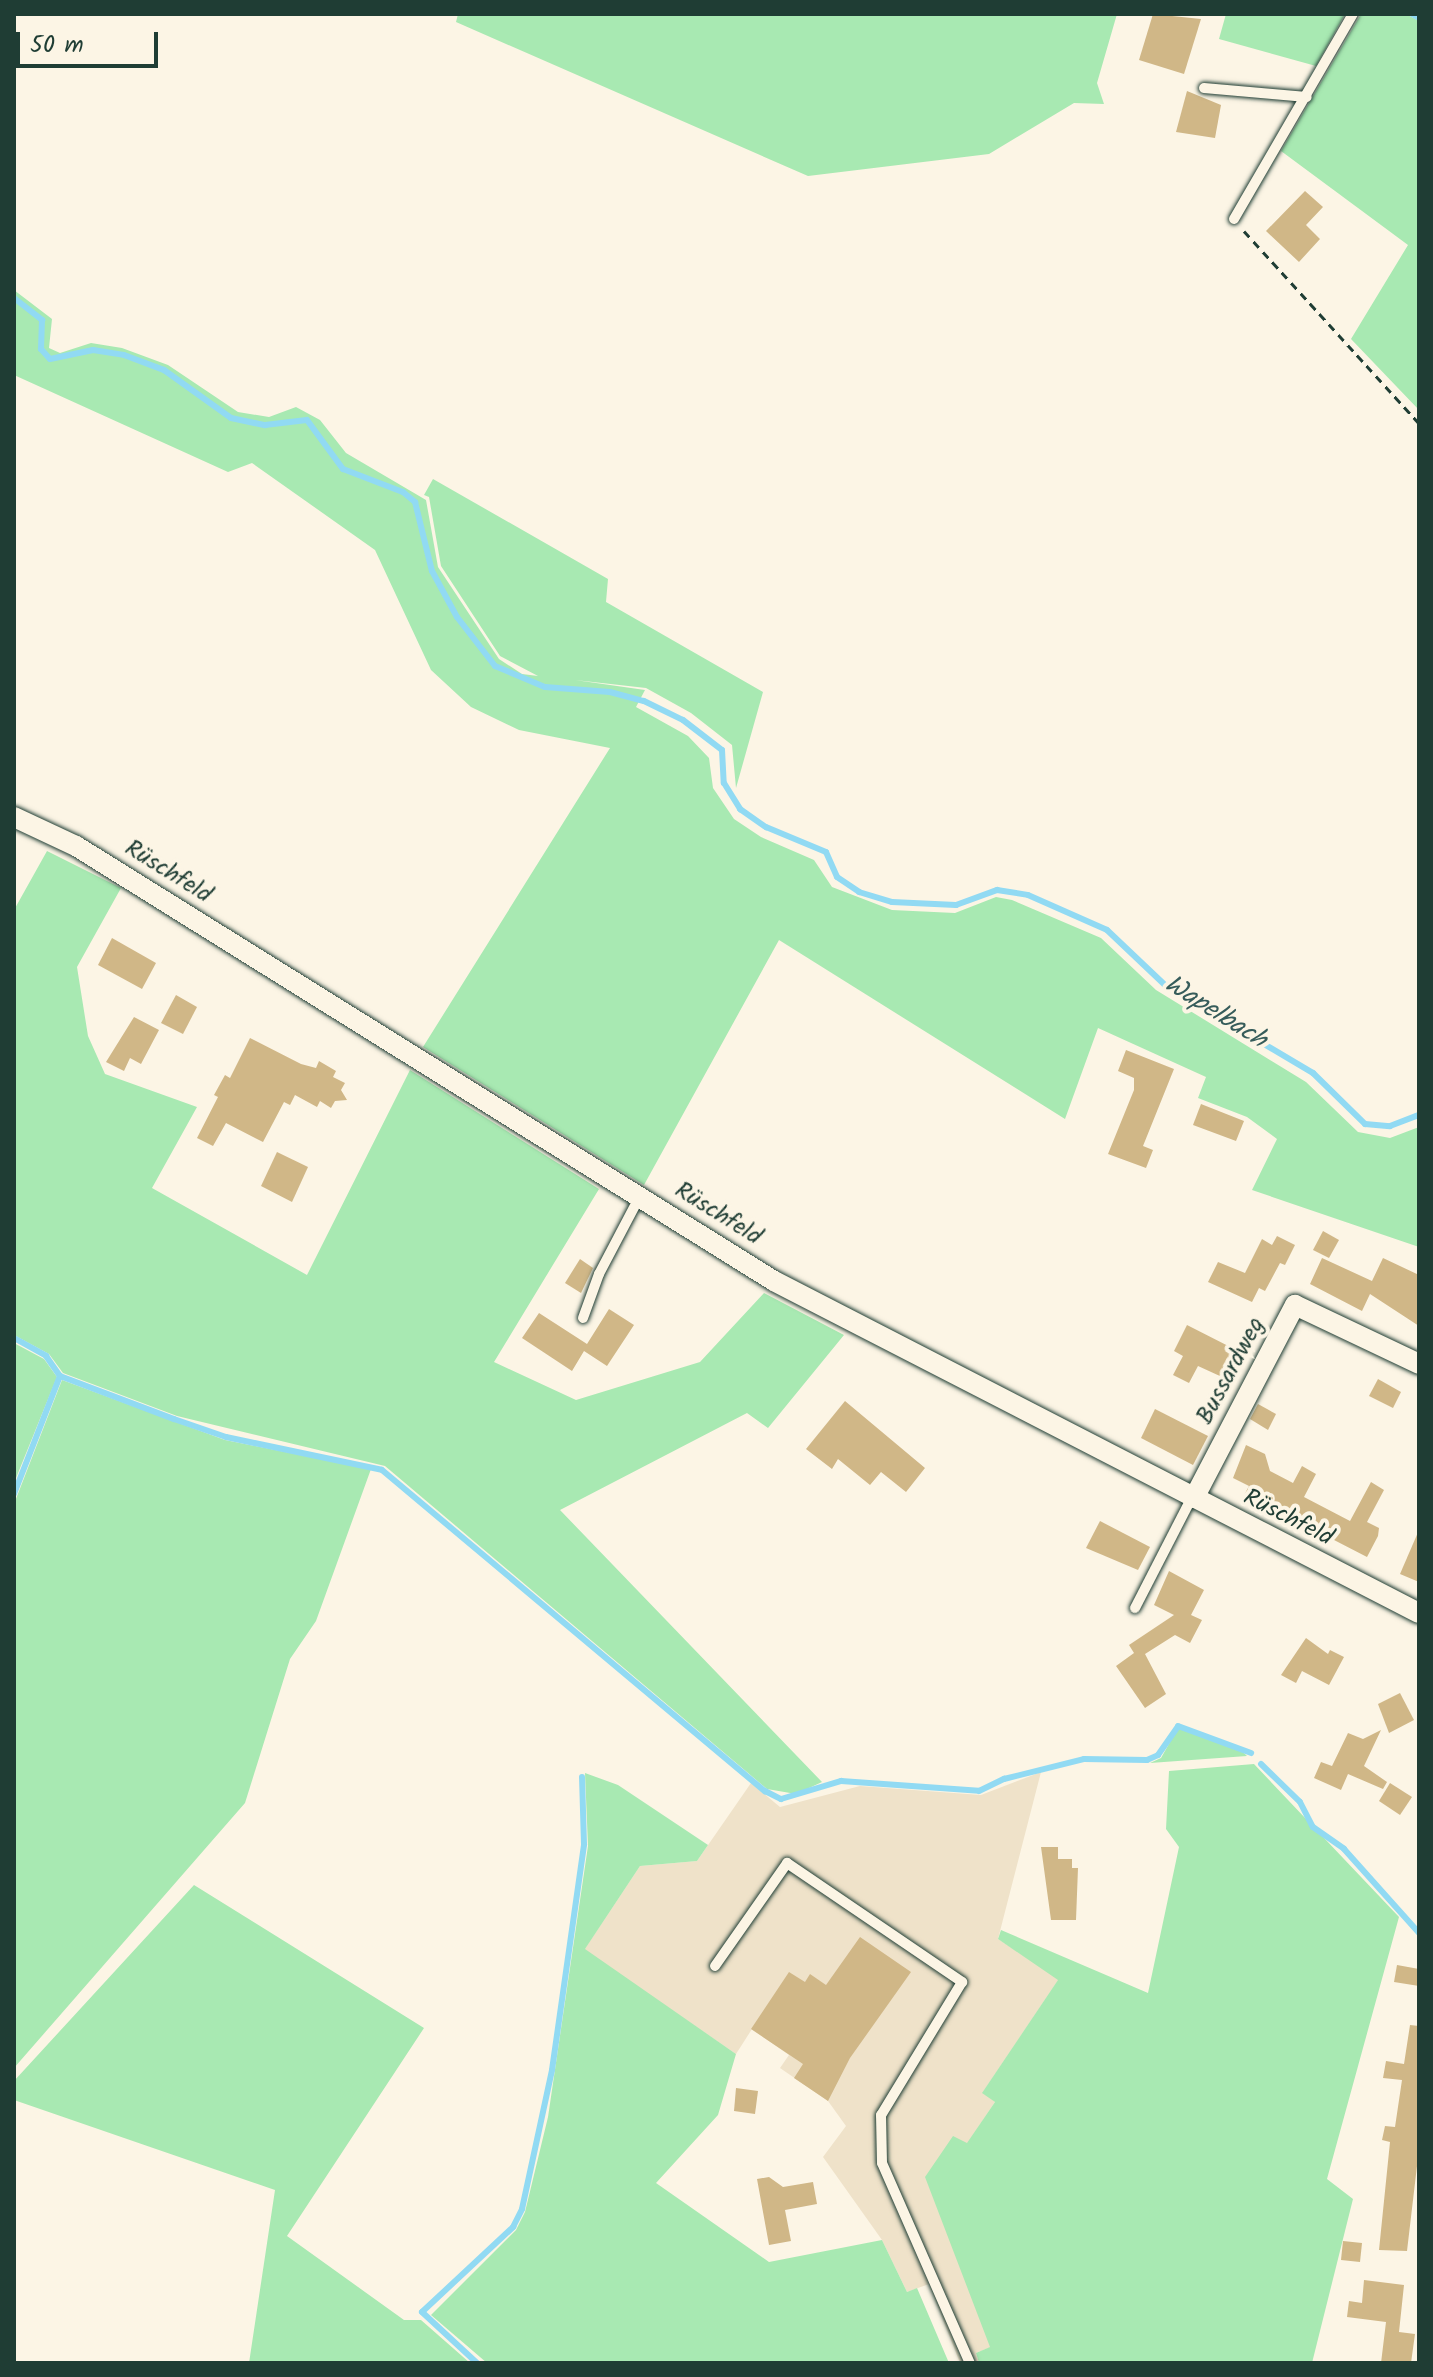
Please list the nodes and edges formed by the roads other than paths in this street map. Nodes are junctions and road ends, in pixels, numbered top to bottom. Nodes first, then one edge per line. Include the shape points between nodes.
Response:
1 (1353, 14) edge
2 (1204, 88) dead end
3 (1307, 97) junction
4 (1234, 219) road end
5 (14, 817) edge
6 (640, 1196) junction
7 (583, 1318) dead end
8 (1419, 1364) edge
9 (1193, 1498) junction
10 (1135, 1608) dead end
11 (1419, 1613) edge
12 (715, 1966) dead end
13 (970, 2363) edge

1 - 3 lane
2 - 3 lane
3 - 4 lane
5 - 6 street, Rüschfeld via 76,846
6 - 7 lane via 599,1274
6 - 9 street, Rüschfeld via 774,1281
8 - 9 street, Bussardweg via 1295,1305
9 - 10 lane
9 - 11 street, Rüschfeld
12 - 13 lane via 787,1863 962,1982 881,2115 882,2163

